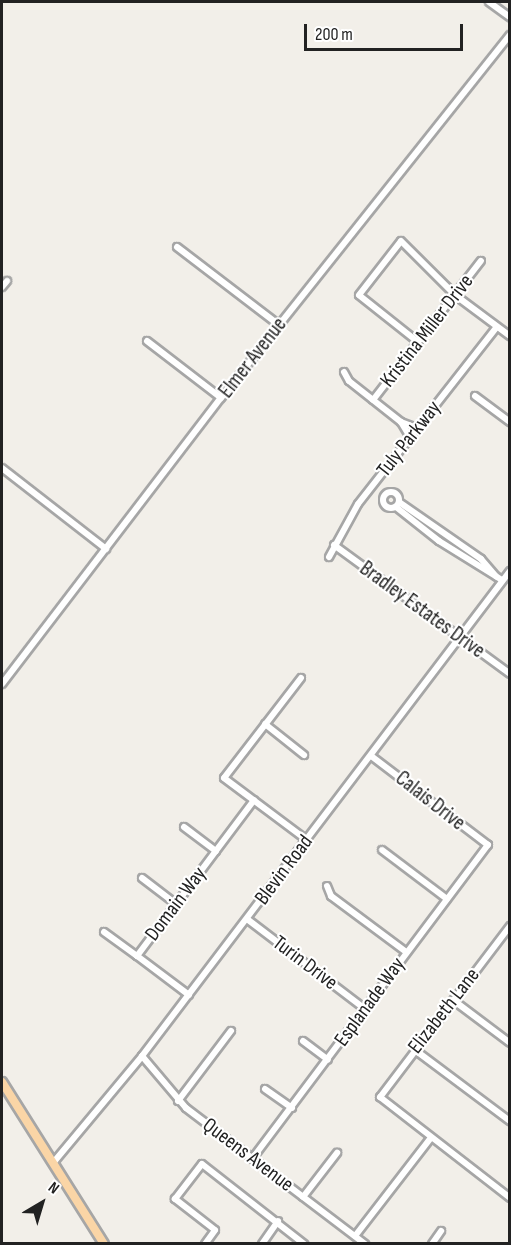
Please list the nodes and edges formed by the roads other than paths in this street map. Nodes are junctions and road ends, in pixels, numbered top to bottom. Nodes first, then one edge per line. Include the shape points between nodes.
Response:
1 (489, 2) edge
2 (510, 17) edge
3 (510, 35) edge
4 (177, 247) dead end
5 (481, 261) dead end
6 (7, 280) dead end
7 (2, 287) edge
8 (455, 295) junction
9 (279, 325) junction
10 (497, 327) junction
11 (510, 336) edge
12 (147, 341) dead end
13 (418, 342) junction
14 (344, 372) dead end
15 (475, 396) dead end
16 (220, 398) junction
17 (373, 400) junction
18 (401, 422) junction
19 (510, 422) edge
20 (417, 428) junction
21 (410, 437) junction
22 (2, 468) edge
23 (398, 505) dead end
24 (334, 545) junction
25 (106, 549) junction
26 (329, 556) dead end
27 (510, 571) edge
28 (502, 580) junction
29 (459, 637) junction
30 (510, 674) edge
31 (301, 678) dead end
32 (2, 684) edge
33 (265, 724) junction
34 (304, 754) dead end
35 (371, 756) junction
36 (254, 800) junction
37 (184, 827) dead end
38 (307, 840) junction
39 (488, 845) joint
40 (382, 850) dead end
41 (216, 851) junction
42 (142, 878) dead end
43 (327, 886) dead end
44 (447, 899) junction
45 (176, 904) junction
46 (247, 919) junction
47 (510, 926) edge
48 (104, 932) dead end
49 (406, 952) junction
50 (137, 956) junction
51 (189, 995) junction
52 (453, 1000) junction
53 (364, 1008) junction
54 (231, 1031) dead end
55 (508, 1040) edge
56 (303, 1041) dead end
57 (415, 1050) junction
58 (142, 1056) junction
59 (328, 1060) junction
60 (2, 1082) edge
61 (265, 1089) dead end
62 (178, 1101) junction
63 (292, 1108) junction
64 (510, 1121) edge
65 (430, 1139) junction
66 (337, 1153) dead end
67 (252, 1159) junction
68 (53, 1163) junction
69 (303, 1197) junction
70 (510, 1198) edge
71 (278, 1221) junction
72 (441, 1231) dead end
73 (355, 1236) junction
74 (104, 1244) edge
75 (205, 1244) edge
76 (262, 1244) edge
77 (304, 1244) edge
78 (365, 1244) edge
79 (432, 1244) edge

1 - 2 street
3 - 9 street, Elmer Avenue
4 - 9 street
5 - 8 street, Kristina Miller Drive
6 - 7 street
8 - 10 street
8 - 13 street, Kristina Miller Drive
8 - 13 street via 401,241 362,287 362,299
9 - 16 street, Elmer Avenue
10 - 11 street
10 - 20 street, Tuly Parkway
12 - 16 street
13 - 17 street, Kristina Miller Drive
14 - 17 street
15 - 19 street
16 - 25 street, Elmer Avenue
17 - 18 street
18 - 20 street
18 - 21 street
20 - 21 street, Tuly Parkway
21 - 24 street, Tuly Parkway via 353,511
22 - 25 street
23 - 28 street via 433,533 494,570
24 - 26 street, Tuly Parkway
24 - 29 street, Bradley Estates Drive
25 - 32 street, Elmer Avenue
27 - 28 street, Blevin Road
28 - 29 street, Blevin Road
29 - 30 street, Bradley Estates Drive
29 - 35 street, Blevin Road
31 - 33 street
33 - 34 street
33 - 36 street via 224,778
35 - 38 street, Blevin Road
35 - 39 street, Calais Drive
36 - 38 street
36 - 41 street, Domain Way
37 - 41 street
38 - 46 street, Blevin Road
39 - 44 street, Esplanade Way
40 - 44 street
41 - 45 street, Domain Way
42 - 45 street
43 - 49 street via 331,896
44 - 49 street, Esplanade Way
45 - 50 street, Domain Way
46 - 51 street, Blevin Road
46 - 53 street, Turin Drive
47 - 52 street, Elizabeth Lane
48 - 50 street
49 - 53 street, Esplanade Way
50 - 51 street, Domain Way
51 - 58 street, Blevin Road
52 - 55 street
52 - 57 street, Elizabeth Lane
53 - 59 street, Esplanade Way
54 - 62 street
56 - 59 street
57 - 64 street
57 - 65 street, Elizabeth Lane via 380,1097
58 - 62 street, Queens Avenue
58 - 68 street, Blevin Road
59 - 63 street, Esplanade Way
60 - 68 main road
61 - 63 street
62 - 67 street, Queens Avenue
63 - 67 street, Esplanade Way
65 - 70 street
65 - 73 street
66 - 69 street
67 - 69 street, Queens Avenue
68 - 74 main road
69 - 73 street, Queens Avenue
71 - 75 street via 202,1164 175,1199 215,1230
71 - 76 street
71 - 77 street
72 - 79 street
73 - 78 street, Queens Avenue

